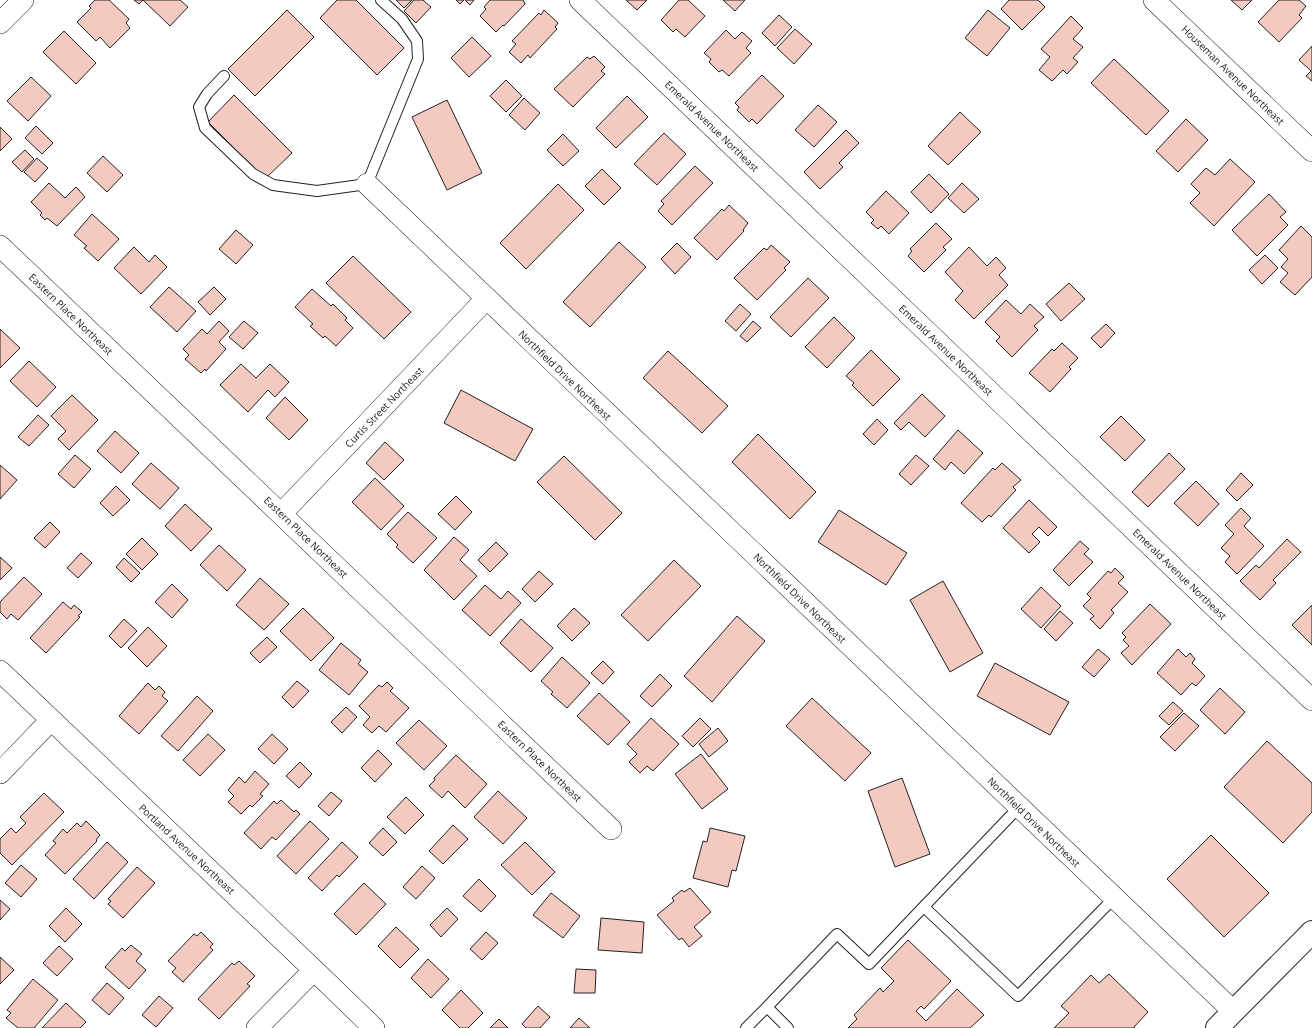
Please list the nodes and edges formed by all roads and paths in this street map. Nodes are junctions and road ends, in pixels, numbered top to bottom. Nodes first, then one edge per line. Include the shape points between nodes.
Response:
1 (23, 0) edge
2 (381, 0) edge
3 (580, 0) edge
4 (1154, 0) edge
5 (0, 23) edge
6 (224, 76) dead end
7 (1312, 151) edge
8 (367, 184) junction
9 (0, 246) edge
10 (486, 299) junction
11 (281, 514) junction
12 (0, 671) edge
13 (1312, 700) edge
14 (51, 720) junction
15 (0, 773) edge
16 (1019, 807) junction
17 (611, 829) dead end
18 (1114, 898) junction
19 (924, 907) junction
20 (1309, 942) edge
21 (314, 970) junction
22 (767, 1007) junction
23 (1233, 1011) junction
24 (256, 1028) edge
25 (374, 1028) edge
26 (746, 1028) edge
27 (788, 1028) edge
28 (1217, 1028) edge

1 - 5 street
2 - 8 lane via 402,19 417,41 418,60
3 - 13 street, Emerald Avenue Northeast
4 - 7 street, Houseman Avenue Northeast
6 - 8 lane via 207,94 199,108 205,128 253,174 273,185 317,190
8 - 10 street, Northfield Drive Northeast
9 - 11 street, Eastern Place Northeast
10 - 11 street, Curtis Street Northeast
10 - 16 street, Northfield Drive Northeast
11 - 17 street, Eastern Place Northeast
12 - 14 street, Portland Avenue Northeast
14 - 15 street
14 - 21 street, Portland Avenue Northeast
16 - 18 street, Northfield Drive Northeast
16 - 19 lane
18 - 19 lane via 1018,996
18 - 23 street, Northfield Drive Northeast
19 - 22 lane via 869,964 836,934
20 - 23 main road
21 - 24 street
21 - 25 street, Portland Avenue Northeast
22 - 26 lane
22 - 27 lane
23 - 28 main road

